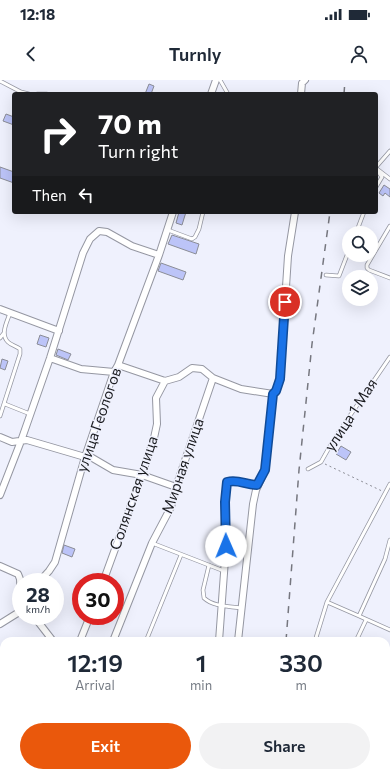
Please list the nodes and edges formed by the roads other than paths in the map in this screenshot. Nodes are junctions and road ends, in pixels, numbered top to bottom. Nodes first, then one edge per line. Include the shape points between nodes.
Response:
1 (216, 80) edge
2 (220, 80) edge
3 (0, 81) edge
4 (303, 81) edge
5 (21, 92) edge
6 (212, 92) edge
7 (227, 92) edge
8 (301, 92) edge
9 (390, 151) edge
10 (378, 166) edge
11 (378, 170) edge
12 (378, 171) edge
13 (390, 179) edge
14 (378, 184) edge
15 (172, 214) edge
16 (203, 214) edge
17 (295, 214) edge
18 (363, 214) edge
19 (359, 226) edge
20 (390, 226) edge
21 (167, 230) junction
22 (159, 255) junction
23 (344, 262) edge
24 (326, 275) dead end
25 (390, 278) edge
26 (0, 309) edge
27 (10, 313) junction
28 (59, 330) junction
29 (4, 333) junction
30 (0, 338) edge
31 (390, 357) edge
32 (50, 358) junction
33 (118, 365) junction
34 (114, 372) junction
35 (213, 378) junction
36 (165, 381) junction
37 (273, 394) junction
38 (5, 404) junction
39 (30, 414) junction
40 (0, 416) edge
41 (0, 437) edge
42 (21, 441) junction
43 (85, 457) junction
44 (308, 469) dead end
45 (142, 475) junction
46 (390, 484) edge
47 (257, 485) junction
48 (176, 487) junction
49 (0, 494) edge
50 (390, 540) edge
51 (152, 543) junction
52 (181, 555) junction
53 (209, 565) junction
54 (0, 566) edge
55 (224, 570) junction
56 (16, 573) edge
57 (48, 573) edge
58 (105, 573) edge
59 (327, 602) junction
60 (222, 605) junction
61 (241, 608) junction
62 (12, 616) edge
63 (359, 616) junction
64 (366, 620) junction
65 (0, 624) edge
66 (41, 625) edge
67 (86, 625) edge
68 (390, 630) edge
69 (50, 637) edge
70 (82, 637) edge
71 (115, 637) edge
72 (148, 637) edge
73 (219, 637) edge
74 (238, 637) edge
75 (316, 637) edge
76 (358, 637) edge

1 - 6 street
2 - 7 lane
3 - 5 lane
4 - 8 street
9 - 10 lane
11 - 13 lane
12 - 14 lane via 382,177
15 - 21 street, улица Геологов
16 - 21 lane via 199,229 192,239
17 - 37 street via 288,256 280,379
18 - 19 lane
20 - 25 lane via 367,268
21 - 22 street, улица Геологов
22 - 28 street via 132,246 107,232 98,231 90,239 83,253
22 - 33 street, улица Геологов
23 - 24 lane via 339,276
26 - 27 street
27 - 28 street
27 - 29 lane
28 - 32 street
29 - 30 lane
29 - 38 lane via 9,343 20,349
31 - 44 lane, улица 1 Мая via 334,438 321,462
32 - 34 street via 81,369
32 - 39 street
33 - 34 street, улица Геологов
33 - 36 street
34 - 43 street, улица Геологов
35 - 36 street via 202,369 195,368
35 - 37 street via 241,390
35 - 48 street, Мирная улица
36 - 45 street, Солянская улица via 156,398 157,424
37 - 47 street via 265,470
38 - 39 lane
38 - 40 lane
39 - 42 street
41 - 42 street via 12,442
42 - 43 street via 27,440
42 - 49 street
43 - 45 street via 89,456 113,470
43 - 57 street, улица Геологов via 55,562
45 - 48 street
45 - 58 street, Солянская улица
46 - 59 lane
47 - 55 street via 236,480 227,482
47 - 61 street
48 - 51 street, Мирная улица via 171,507
50 - 63 lane via 386,559
51 - 52 lane
51 - 71 street, Мирная улица
52 - 53 lane
52 - 72 lane
53 - 55 lane
53 - 60 lane via 203,590 204,598
54 - 56 street
55 - 60 street
59 - 63 lane
59 - 75 lane
60 - 61 lane
60 - 73 street
61 - 74 street
62 - 65 street
63 - 64 lane
64 - 68 lane
64 - 76 lane
66 - 69 street
67 - 70 street

